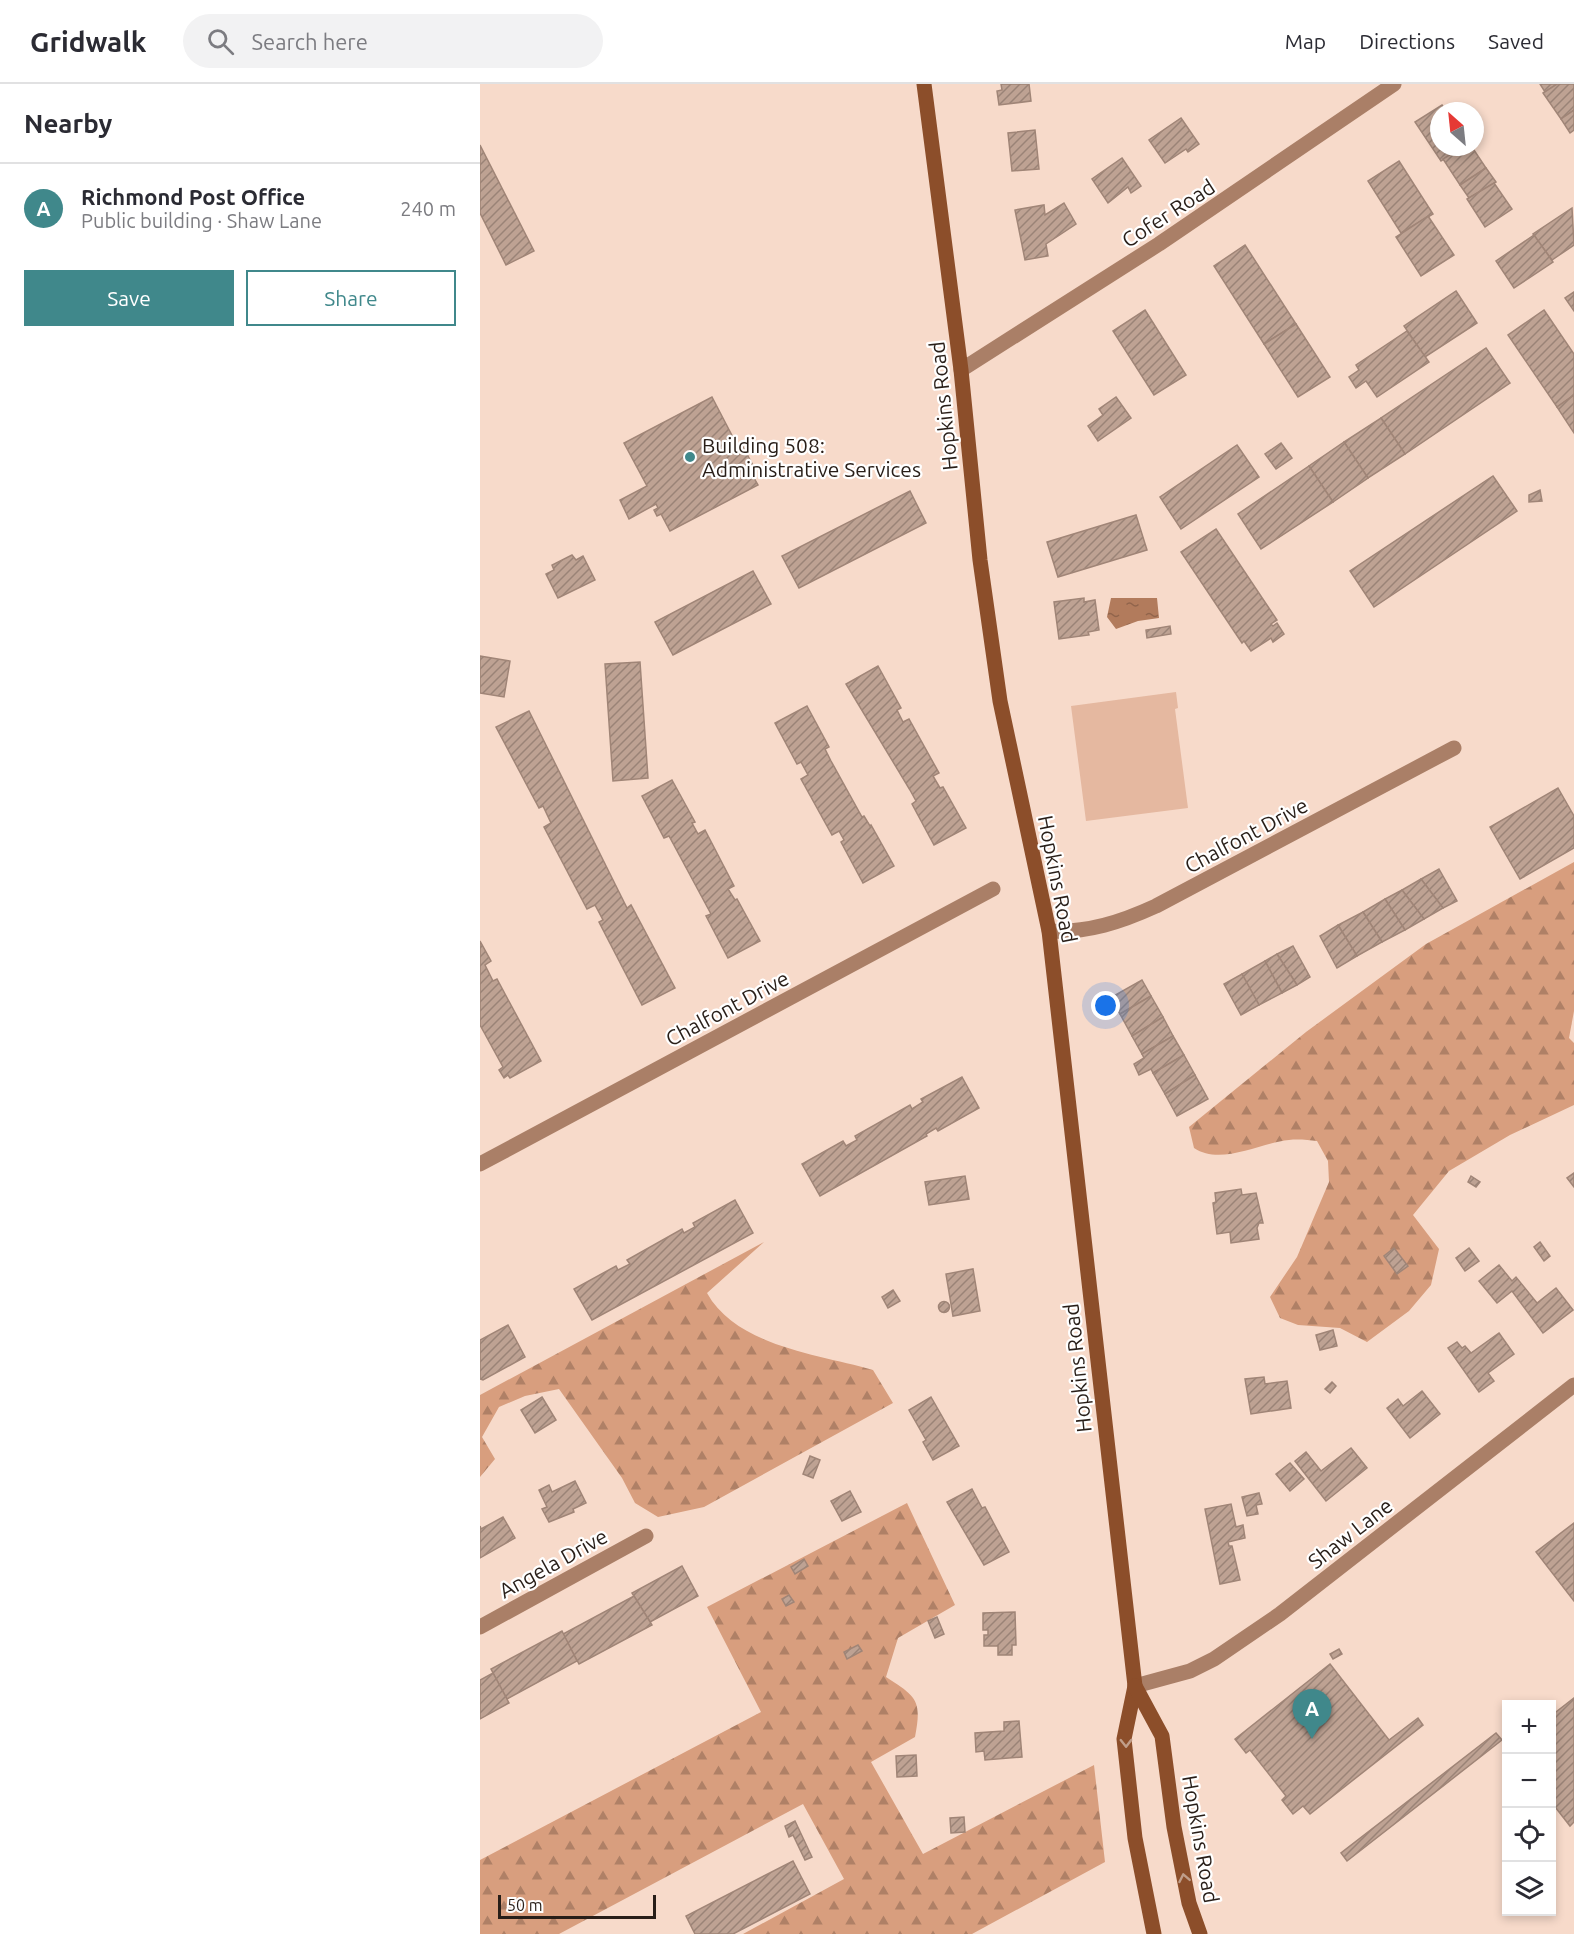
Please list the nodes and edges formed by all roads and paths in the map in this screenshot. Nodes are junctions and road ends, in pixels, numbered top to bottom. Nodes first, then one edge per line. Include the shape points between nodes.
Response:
1 (924, 84) edge
2 (1394, 84) edge
3 (961, 370) junction
4 (1454, 748) dead end
5 (993, 889) dead end
6 (1049, 931) junction
7 (480, 1164) edge
8 (1574, 1385) edge
9 (646, 1536) dead end
10 (480, 1628) edge
11 (1135, 1686) junction
12 (1154, 1934) edge
13 (1200, 1934) edge

1 - 3 main road, Hopkins Road
2 - 3 street, Cofer Road via 1159,244
3 - 6 main road, Hopkins Road via 980,560 1000,701
4 - 6 street, Chalfont Drive via 1148,910 1123,921 1073,932
5 - 7 street, Chalfont Drive
6 - 11 main road, Hopkins Road
8 - 11 street, Shaw Lane via 1280,1614 1190,1671
9 - 10 street, Angela Drive
11 -> 12 main road, Hopkins Road via 1124,1738 1135,1838
13 -> 11 main road, Hopkins Road via 1189,1903 1174,1827 1162,1736

